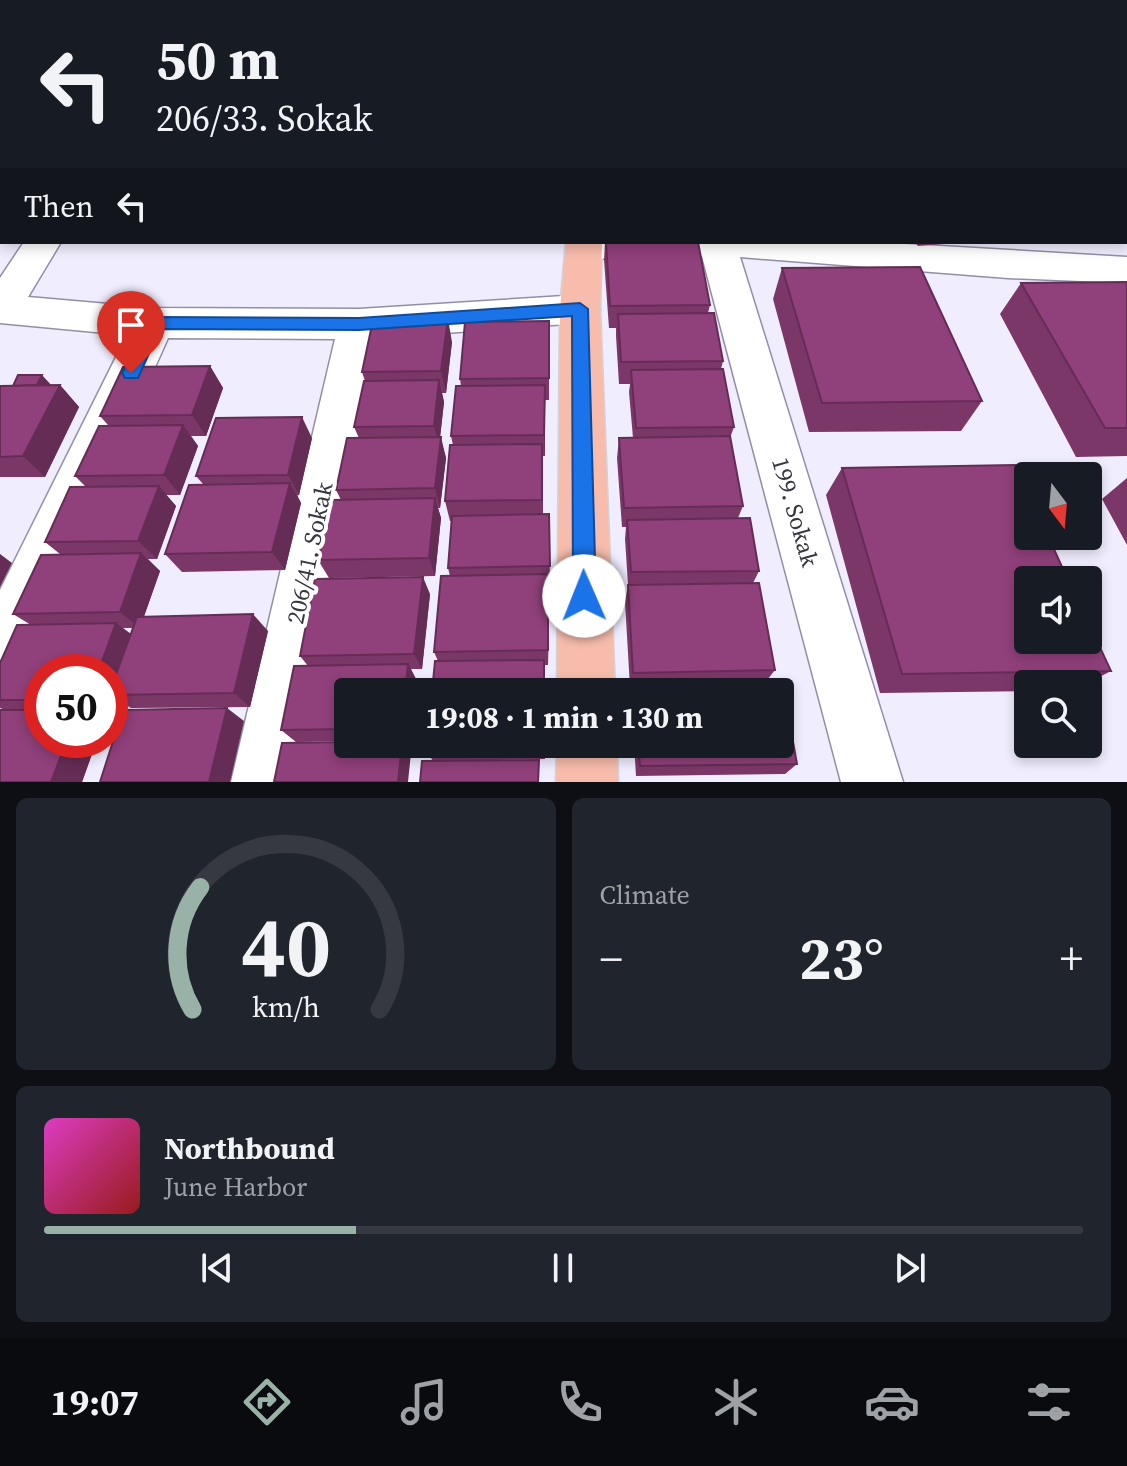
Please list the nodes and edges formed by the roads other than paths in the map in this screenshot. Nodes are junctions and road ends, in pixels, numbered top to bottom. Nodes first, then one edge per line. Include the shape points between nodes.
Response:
1 (42, 244) edge
2 (585, 244) edge
3 (717, 244) edge
4 (760, 244) edge
5 (803, 245) edge
6 (999, 254) edge
7 (1127, 270) edge
8 (0, 309) edge
9 (580, 309) junction
10 (154, 323) junction
11 (359, 324) junction
12 (0, 650) edge
13 (586, 678) edge
14 (587, 758) edge
15 (262, 782) edge
16 (587, 782) edge
17 (872, 782) edge

1 - 8 street
2 - 9 main road
3 - 17 street, 199. Sokak
4 - 5 street
5 - 6 street
6 - 7 street
8 - 10 street
9 - 11 street
9 - 13 main road
10 - 11 street
10 - 12 street
11 - 15 street, 206/41. Sokak
14 - 16 main road

